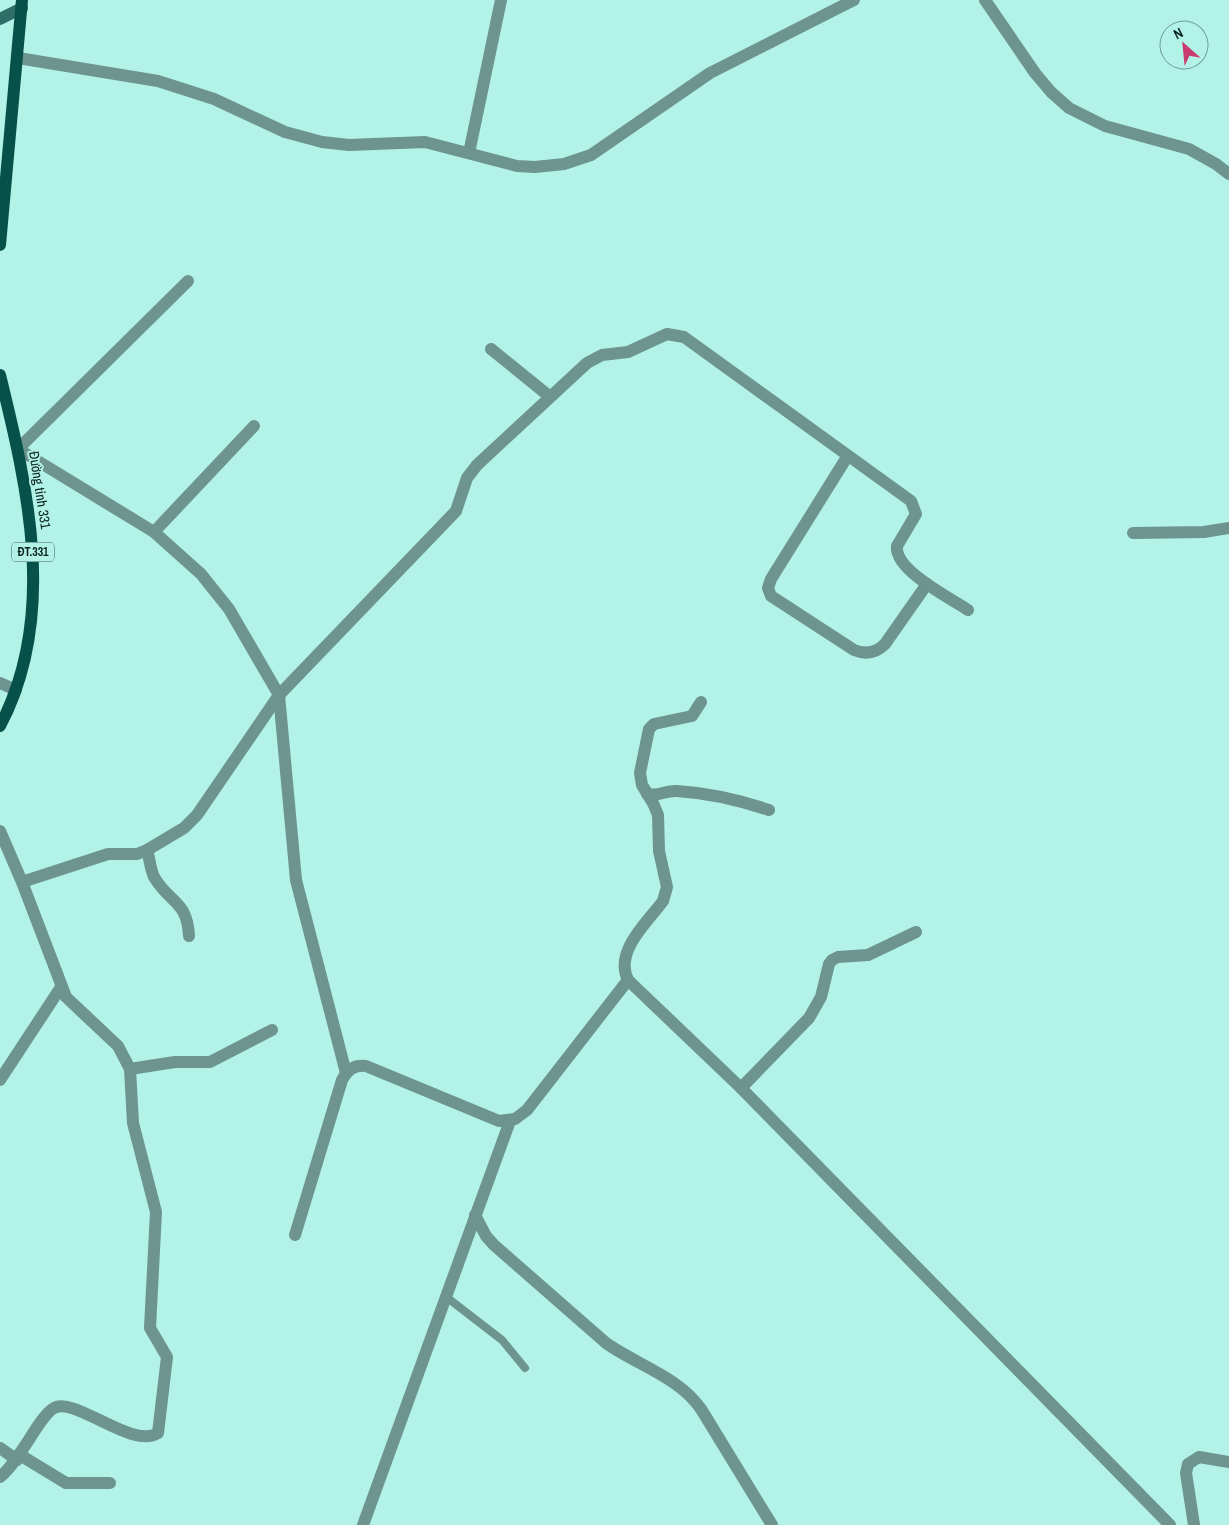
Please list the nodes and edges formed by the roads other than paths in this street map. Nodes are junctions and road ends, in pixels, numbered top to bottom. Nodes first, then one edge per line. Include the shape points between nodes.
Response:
1 (502, 0) edge
2 (854, 0) edge
3 (990, 1) edge
4 (22, 4) edge
5 (0, 19) edge
6 (18, 58) junction
7 (469, 153) junction
8 (1229, 174) edge
9 (0, 246) edge
10 (188, 281) dead end
11 (491, 348) dead end
12 (0, 375) edge
13 (550, 396) junction
14 (254, 426) dead end
15 (18, 449) junction
16 (847, 457) junction
17 (1229, 528) edge
18 (154, 532) junction
19 (1133, 533) dead end
20 (927, 584) junction
21 (968, 610) dead end
22 (0, 683) edge
23 (16, 690) junction
24 (279, 695) junction
25 (701, 702) dead end
26 (0, 726) edge
27 (647, 794) junction
28 (769, 810) dead end
29 (0, 831) edge
30 (147, 850) junction
31 (22, 882) junction
32 (916, 932) dead end
33 (189, 936) dead end
34 (628, 980) junction
35 (61, 987) junction
36 (272, 1030) dead end
37 (130, 1069) junction
38 (346, 1073) junction
39 (1, 1078) edge
40 (741, 1088) junction
41 (510, 1121) junction
42 (475, 1215) junction
43 (295, 1235) dead end
44 (445, 1296) junction
45 (525, 1368) dead end
46 (0, 1448) edge
47 (19, 1457) junction
48 (1228, 1460) edge
49 (0, 1477) edge
50 (110, 1483) dead end
51 (363, 1525) edge
52 (772, 1525) edge
53 (1170, 1525) edge
54 (1194, 1525) edge

1 - 7 street
2 - 7 street via 710,73 592,155 578,161 549,167 517,166
3 - 8 street via 1035,73 1069,108 1105,126 1189,150
4 - 5 street
4 - 6 main road
6 - 7 street via 158,81 214,98 286,132 322,142 349,145 425,142
6 - 9 main road
10 - 15 street
11 - 13 street
12 - 15 main road, Đường tỉnh 331 / ĐT.331
13 - 16 street via 595,358 628,352 667,334 679,335
13 - 24 street via 472,471 456,511
14 - 18 street
15 - 18 street
15 - 23 main road, Đường tỉnh 331 / ĐT.331 via 34,563 32,616
16 - 20 street via 913,504 916,514 900,540 897,556 904,566
16 - 20 street via 771,579 770,596 854,650 867,653 885,644
17 - 19 street via 1204,532
18 - 24 street via 216,590
20 - 21 street
22 - 23 street
23 - 26 main road, Đường tỉnh 331 / ĐT.331
24 - 30 street via 197,815 184,828
24 - 38 street via 296,880
25 - 27 street via 692,716 654,724 649,729 640,774
27 - 28 street via 658,796 676,791 728,798
27 - 34 street via 658,815 658,843 667,892 627,950 623,964
29 - 31 street
30 - 31 street via 137,854 108,854
30 - 33 street via 155,878 186,914
31 - 35 street
32 - 40 street via 868,954 832,960 821,997 809,1018
34 - 40 street
34 - 41 street via 524,1113
35 - 37 street via 71,1003 118,1046
35 - 39 street
36 - 37 street via 210,1062 175,1062
37 - 47 street via 133,1123 156,1212 150,1328 167,1357 160,1429 155,1435 147,1436 120,1430 61,1406 48,1412
38 - 41 street via 355,1067 366,1066 493,1119
38 - 43 street
40 - 53 street
41 - 42 street
42 - 44 street
42 - 52 street via 494,1244 606,1342 691,1396
44 - 45 lane via 502,1340
44 - 51 street
46 - 47 street
47 - 49 street
47 - 50 street via 66,1483
48 - 54 street via 1199,1457 1188,1464 1186,1473

